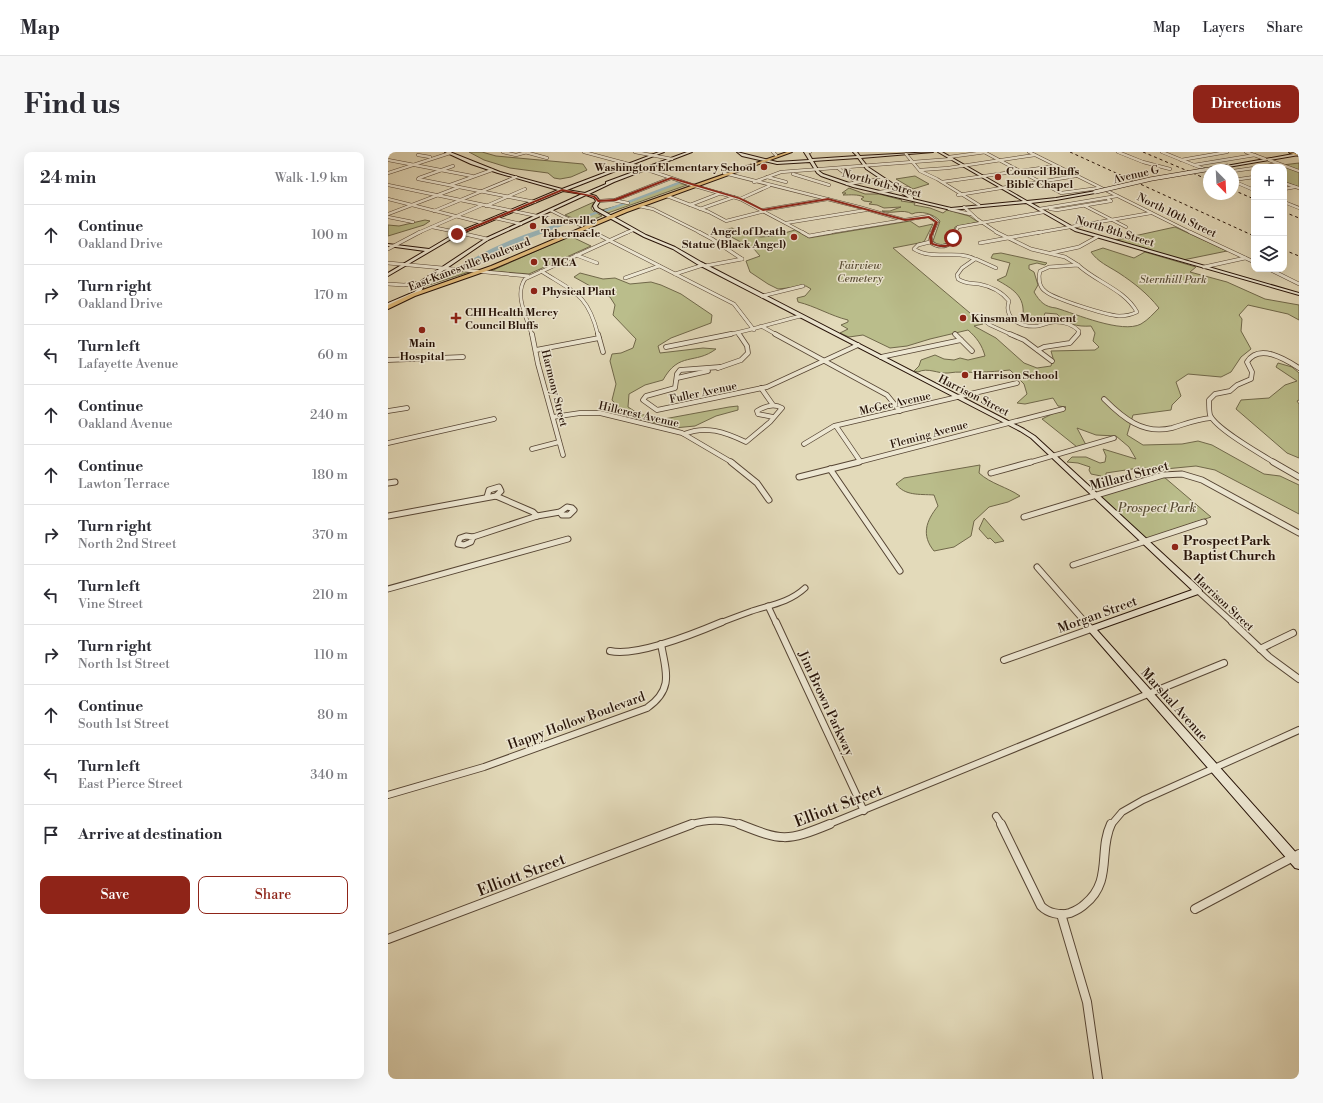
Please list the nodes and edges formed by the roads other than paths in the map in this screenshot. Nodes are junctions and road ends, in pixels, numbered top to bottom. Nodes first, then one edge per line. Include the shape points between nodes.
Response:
1 (504, 152) edge
2 (526, 152) edge
3 (584, 152) edge
4 (636, 152) edge
5 (662, 152) edge
6 (690, 152) edge
7 (739, 152) edge
8 (784, 152) edge
9 (790, 152) edge
10 (806, 152) edge
11 (810, 152) edge
12 (855, 152) edge
13 (931, 152) edge
14 (940, 152) edge
15 (985, 152) edge
16 (1028, 152) edge
17 (1118, 152) edge
18 (1162, 152) edge
19 (1205, 152) edge
20 (1227, 152) edge
21 (1246, 152) edge
22 (1291, 152) edge
23 (449, 153) edge
24 (774, 153) edge
25 (906, 154) junction
26 (1212, 154) junction
27 (1298, 154) edge
28 (418, 155) dead end
29 (654, 155) junction
30 (1035, 155) junction
31 (1255, 155) junction
32 (433, 157) junction
33 (859, 157) junction
34 (547, 158) dead end
35 (950, 158) junction
36 (672, 159) junction
37 (388, 160) edge
38 (764, 160) junction
39 (1000, 160) junction
40 (1181, 160) junction
41 (1226, 160) junction
42 (1267, 160) junction
43 (811, 161) junction
44 (914, 163) junction
45 (630, 164) junction
46 (1278, 164) edge
47 (412, 165) junction
48 (1056, 165) junction
49 (1194, 165) junction
50 (452, 166) dead end
51 (866, 166) junction
52 (963, 166) junction
53 (1287, 167) edge
54 (838, 168) junction
55 (1251, 168) edge
56 (645, 169) junction
57 (1170, 169) dead end
58 (1203, 169) edge
59 (1248, 169) junction
60 (441, 170) junction
61 (492, 170) junction
62 (817, 170) junction
63 (920, 170) junction
64 (1239, 170) edge
65 (1251, 170) edge
66 (783, 171) junction
67 (1019, 171) junction
68 (1299, 171) edge
69 (389, 172) edge
70 (726, 174) junction
71 (472, 176) junction
72 (982, 176) junction
73 (1077, 176) junction
74 (516, 177) junction
75 (767, 177) junction
76 (671, 178) junction
77 (882, 178) junction
78 (1251, 178) edge
79 (1239, 180) edge
80 (754, 182) junction
81 (786, 182) dead end
82 (856, 182) junction
83 (942, 182) junction
84 (1040, 182) junction
85 (1287, 183) edge
86 (846, 184) junction
87 (1239, 184) edge
88 (388, 185) edge
89 (450, 185) junction
90 (694, 185) junction
91 (829, 185) dead end
92 (769, 186) junction
93 (460, 187) junction
94 (1295, 187) junction
95 (908, 188) dead end
96 (1002, 188) junction
97 (1100, 188) junction
98 (1287, 188) edge
99 (1299, 188) edge
100 (525, 189) dead end
101 (898, 189) junction
102 (1251, 189) edge
103 (562, 190) junction
104 (482, 191) junction
105 (879, 192) junction
106 (721, 193) junction
107 (585, 194) junction
108 (960, 195) junction
109 (436, 196) junction
110 (508, 196) junction
111 (667, 196) junction
112 (1118, 196) junction
113 (735, 197) junction
114 (1107, 198) junction
115 (740, 199) junction
116 (828, 199) junction
117 (389, 200) edge
118 (459, 200) junction
119 (615, 200) junction
120 (598, 201) junction
121 (1026, 201) junction
122 (535, 202) junction
123 (627, 203) dead end
124 (1287, 203) edge
125 (412, 205) junction
126 (638, 205) junction
127 (690, 205) junction
128 (979, 205) junction
129 (484, 206) junction
130 (1085, 206) junction
131 (1299, 207) edge
132 (964, 208) junction
133 (1048, 208) junction
134 (700, 209) junction
135 (869, 209) junction
136 (949, 209) junction
137 (1039, 209) junction
138 (550, 210) junction
139 (434, 211) junction
140 (512, 211) junction
141 (764, 211) junction
142 (1044, 212) junction
143 (1151, 213) junction
144 (972, 215) junction
145 (388, 216) edge
146 (456, 216) junction
147 (536, 216) junction
148 (609, 217) junction
149 (495, 218) junction
150 (905, 220) junction
151 (1111, 220) junction
152 (413, 222) dead end
153 (483, 223) junction
154 (786, 223) junction
155 (983, 223) junction
156 (521, 224) junction
157 (432, 226) junction
158 (583, 227) junction
159 (1070, 227) junction
160 (1126, 227) dead end
161 (633, 230) junction
162 (459, 233) junction
163 (1097, 236) junction
164 (1007, 238) junction
165 (487, 239) junction
166 (609, 240) junction
167 (548, 242) junction
168 (930, 242) junction
169 (980, 243) dead end
170 (388, 245) edge
171 (395, 246) junction
172 (388, 249) edge
173 (428, 250) junction
174 (1051, 253) junction
175 (576, 255) junction
176 (1246, 258) junction
177 (976, 259) junction
178 (1251, 260) edge
179 (388, 263) edge
180 (597, 263) dead end
181 (404, 264) junction
182 (1078, 265) junction
183 (660, 266) junction
184 (704, 266) junction
185 (1204, 267) junction
186 (442, 268) junction
187 (996, 268) dead end
188 (476, 271) junction
189 (541, 271) junction
190 (483, 272) junction
191 (1275, 272) edge
192 (388, 274) edge
193 (675, 274) junction
194 (529, 276) junction
195 (625, 278) dead end
196 (419, 283) junction
197 (388, 284) edge
198 (1299, 284) edge
199 (803, 286) dead end
200 (418, 290) junction
201 (1299, 294) edge
202 (762, 296) junction
203 (389, 304) edge
204 (977, 315) dead end
205 (801, 316) junction
206 (761, 326) junction
207 (754, 330) junction
208 (738, 333) junction
209 (955, 334) dead end
210 (599, 338) junction
211 (961, 340) junction
212 (858, 345) junction
213 (666, 347) dead end
214 (536, 350) junction
215 (1038, 350) junction
216 (972, 351) dead end
217 (603, 352) dead end
218 (464, 357) dead end
219 (881, 357) junction
220 (388, 361) edge
221 (825, 361) junction
222 (1052, 361) dead end
223 (720, 367) junction
224 (1299, 368) edge
225 (677, 378) junction
226 (1017, 383) dead end
227 (761, 388) junction
228 (958, 397) junction
229 (1104, 399) dead end
230 (773, 405) junction
231 (407, 408) dead end
232 (1063, 409) dead end
233 (388, 411) edge
234 (900, 411) junction
235 (553, 417) junction
236 (773, 417) junction
237 (1211, 418) junction
238 (494, 419) dead end
239 (1008, 423) junction
240 (836, 426) junction
241 (684, 434) junction
242 (1114, 438) dead end
243 (559, 442) junction
244 (388, 443) edge
245 (804, 444) dead end
246 (532, 450) dead end
247 (563, 455) dead end
248 (1053, 456) junction
249 (860, 461) junction
250 (830, 469) junction
251 (991, 473) dead end
252 (799, 476) dead end
253 (1299, 477) edge
254 (395, 482) dead end
255 (388, 483) edge
256 (1096, 495) junction
257 (496, 496) junction
258 (487, 497) junction
259 (769, 500) dead end
260 (560, 512) dead end
261 (388, 516) edge
262 (537, 516) junction
263 (1024, 517) dead end
264 (1204, 522) dead end
265 (1299, 533) edge
266 (473, 537) dead end
267 (568, 539) dead end
268 (1145, 541) junction
269 (1073, 565) dead end
270 (1037, 568) dead end
271 (900, 571) dead end
272 (805, 588) dead end
273 (388, 589) edge
274 (1198, 591) junction
275 (768, 606) junction
276 (1091, 629) junction
277 (1292, 633) dead end
278 (661, 644) junction
279 (1260, 649) junction
280 (610, 651) dead end
281 (1004, 660) dead end
282 (1224, 663) dead end
283 (1299, 679) edge
284 (1148, 693) junction
285 (1299, 730) edge
286 (1214, 768) junction
287 (388, 795) edge
288 (864, 811) junction
289 (996, 816) dead end
290 (1297, 858) edge
291 (1195, 909) dead end
292 (1061, 914) junction
293 (388, 939) edge
294 (1098, 1079) edge

1 - 2 street
2 - 34 street
3 - 45 street
4 - 29 street
5 - 29 street
6 - 36 street
7 - 38 street
8 - 24 main road
9 - 38 main road
10 - 11 street
10 - 43 street, North 6th Street
12 - 33 street
13 - 25 street
14 - 35 street, North 8th Street
15 - 35 street
15 - 39 street
16 - 30 street, North 10th Street
17 - 57 street
18 - 40 street
19 - 26 street
20 - 26 street
21 - 31 street
22 - 27 main road
23 - 32 street
23 - 61 street
24 - 38 main road
25 - 33 street
25 - 44 street
26 - 40 street
26 - 41 street
27 - 42 street, Avenue G
28 - 32 street
29 - 36 street
29 - 45 street
30 - 39 street
30 - 48 street, North 10th Street
31 - 41 street
31 - 42 street
32 - 47 street
33 - 43 street
33 - 51 street
35 - 44 street
35 - 52 street, North 8th Street
36 - 56 street
37 - 47 street
38 - 43 street via 778,163
38 - 70 main road
39 - 52 street
39 - 67 street
40 - 49 street
41 - 49 street
42 - 46 street
42 - 121 street, Avenue G, bridge via 1151,179 1070,197
43 - 62 street, North 6th Street
44 - 51 street
44 - 63 street
45 - 56 street
45 - 103 street
47 - 60 street
47 - 69 street
48 - 67 street
48 - 73 street, North 10th Street
49 - 58 street
50 - 60 street
51 - 54 street
51 - 77 street
52 - 63 street
52 - 72 street, North 8th Street
53 - 68 street
54 - 62 street
54 - 82 street
55 - 59 street
56 - 76 street
56 - 107 street
59 - 64 street
59 - 65 street
60 - 71 street
60 - 89 street via 418,179
61 - 71 street
61 - 74 street
62 - 66 street
62 - 86 street, North 6th Street via 820,174
63 - 83 street
66 - 75 street
66 - 91 street
67 - 72 street
67 - 84 street
70 - 80 street
70 - 90 main road
71 - 89 street
72 - 83 street
72 - 96 street, North 8th Street
73 - 84 street
73 - 97 street, North 10th Street
74 - 103 street
74 - 104 street
75 - 80 street
75 - 81 street
76 - 90 street
76 - 119 street
77 - 82 street
77 - 101 street
78 - 79 street
80 - 92 street
82 - 86 street
83 - 108 street
84 - 96 street
84 - 97 street, Avenue G via 1063,193
85 - 94 street
86 - 105 street, North 6th Street
87 - 102 street
88 - 109 street
89 - 93 street
90 - 106 street
90 - 111 main road
90 - 126 main road
92 - 115 street
92 - 116 street
93 - 104 street
93 - 109 street
94 - 98 street
94 - 99 street
95 - 101 street
96 - 108 street
96 - 121 street, North 8th Street
97 - 112 street, North 10th Street
100 - 110 street
101 - 105 street
101 - 132 street via 917,199
103 - 107 street
103 - 122 street
104 - 110 street
104 - 118 street
105 - 136 street, North 6th Street
106 - 113 street
106 - 127 street
107 - 120 street
107 - 138 street
108 - 128 street
109 - 118 street
109 - 125 street
110 - 122 street
110 - 129 street
111 - 126 main road
111 - 127 street
112 - 114 street
112 - 143 street, North 10th Street
113 - 115 street
113 - 134 street
114 - 130 street via 1111,201
114 - 133 street
115 - 141 street
116 - 135 street
116 - 141 street
117 - 125 street
118 - 129 street
118 - 139 street
119 - 120 street
119 - 123 street
120 - 148 street, Harrison Street via 595,208
121 - 128 street, Avenue G
121 - 132 street, Avenue G
121 - 137 street, North 8th Street
122 - 140 street
124 - 131 street
125 - 139 street
125 - 145 street
126 - 148 main road, East Kanesville Boulevard
126 - 184 street via 653,209 712,239 742,259
127 - 134 street
128 - 132 street, Avenue G
129 - 140 street
129 - 146 street
130 - 133 street via 1055,210
130 - 151 street
132 - 136 street, North 6th Street
132 - 144 street
133 - 137 street
134 - 141 street via 727,221
135 - 150 street
135 - 154 street
136 - 144 street
137 - 142 street, North 8th Street
138 - 147 street
138 - 158 street
139 - 146 street
140 - 147 street
140 - 149 street
141 - 154 street
142 - 155 street
142 - 159 street, North 8th Street
143 - 151 street
143 - 176 street, North 10th Street
144 - 155 street
145 - 152 street
146 - 153 street
146 - 157 street
147 - 156 street
148 - 158 main road, East Kanesville Boulevard
148 - 161 street, Harrison Street
149 - 153 street
149 - 156 street
150 - 154 street via 809,236
150 - 168 street via 927,216 937,222
151 - 159 street
151 - 160 street
153 - 162 street
155 - 164 street
155 - 168 street via 956,228 952,243 949,245 940,246
156 - 165 street
157 - 162 street
157 - 171 street
158 - 166 street
158 - 167 main road, East Kanesville Boulevard
159 - 163 street, North 8th Street
159 - 164 street
161 - 166 street
161 - 184 street, Harrison Street via 674,248
162 - 165 street
162 - 173 street
163 - 174 street via 1079,246
163 - 185 street, North 8th Street
164 - 169 street
164 - 174 street via 1025,247
165 - 186 street
166 - 175 street
166 - 183 street
167 - 188 main road, East Kanesville Boulevard
167 - 190 main road, East Kanesville Boulevard
168 - 177 street via 918,245 914,249 931,255 964,255
170 - 171 street
171 - 172 street
171 - 173 street
173 - 181 street
174 - 182 street
175 - 180 street
175 - 189 street
176 - 178 street, North 10th Street
176 - 185 street
177 - 187 street
177 - 215 street via 959,271 958,279 987,287 1006,297 1009,301 1007,314 1013,319 1024,325 1034,326 1060,322 1079,331 1070,343
179 - 181 street
181 - 186 street
181 - 192 street
182 - 182 street via 1042,270 1038,274 1042,289 1057,298 1113,315 1131,315 1137,311 1128,300
183 - 193 street
183 - 195 street
184 - 193 street
184 - 202 street, Harrison Street
185 - 201 street, North 8th Street
186 - 188 street
186 - 196 street
186 - 200 street via 423,282
188 - 190 street
188 - 200 main road, East Kanesville Boulevard
189 - 194 street
189 - 210 street via 585,302 591,311
190 - 194 street
190 - 203 main road, East Kanesville Boulevard
191 - 198 street
193 - 207 street via 734,304
194 - 214 street, Harmony Street via 524,280 520,294
196 - 197 street
196 - 200 street via 416,285
199 - 202 street
200 - 203 main road, East Kanesville Boulevard
202 - 205 street, Harrison Street
204 - 215 street via 990,325 1024,340
205 - 206 street
205 - 212 street, Harrison Street
206 - 207 street
206 - 221 street
207 - 208 street
208 - 213 street
208 - 223 street via 748,346 748,353 741,360
209 - 211 street
210 - 214 street
210 - 217 street
211 - 216 street
211 - 219 street
212 - 219 street, Harrison Street
212 - 221 street, Fuller Avenue
214 - 235 street, Harmony Street
215 - 222 street
218 - 220 street
219 - 228 street, Harrison Street
221 - 227 street, Fuller Avenue via 776,384
221 - 234 street via 887,395
223 - 225 street
223 - 225 street, Fuller Avenue via 683,370 678,372
224 - 237 street via 1270,354 1250,355 1247,363 1252,377 1230,391 1217,393 1211,397
225 - 227 street, Fuller Avenue via 674,390 646,396 643,400 657,410
226 - 228 street, McGee Avenue
227 - 230 street
228 - 234 street, McGee Avenue
228 - 239 street, Harrison Street
229 - 237 street via 1126,420 1146,429 1168,428
230 - 236 street via 782,408
230 - 236 street via 757,411
231 - 233 street
232 - 239 street, Fleming Avenue
234 - 240 street, McGee Avenue
235 - 241 street, Hillcrest Avenue via 600,413
235 - 243 street, Harmony Street
236 - 241 street via 746,442 706,428 697,428
237 - 253 street via 1242,442
238 - 244 street
239 - 248 street, Harrison Street via 1032,436
239 - 249 street, Fleming Avenue
240 - 245 street, McGee Avenue
240 - 249 street
241 - 259 street, Hillcrest Avenue via 737,465 757,483
242 - 248 street
243 - 246 street
243 - 247 street, Harmony Street
248 - 251 street
248 - 256 street, Harrison Street
249 - 250 street, Fleming Avenue
250 - 252 street, Fleming Avenue
250 - 271 street
254 - 255 street
256 - 263 street, Millard Street
256 - 265 street, Millard Street via 1163,475 1186,474 1202,480
256 - 268 street, Harrison Street
257 - 258 street
257 - 258 street via 501,491 499,487 489,490
257 - 262 street
258 - 261 street
260 - 262 street
262 - 266 street
264 - 268 street
267 - 273 street
268 - 269 street
268 - 274 street, Harrison Street
270 - 276 street, Marshal Avenue
272 - 275 street via 796,596
274 - 276 street, Morgan Street
274 - 279 street, Harrison Street
275 - 278 street
275 - 288 street, Jim Brown Parkway
276 - 281 street, Morgan Street
276 - 284 street, Marshal Avenue
277 - 279 street
278 - 280 street via 624,653
278 - 287 street, Happy Hollow Boulevard via 666,689 659,699 647,708 496,762
279 - 283 street, Harrison Street
282 - 284 street, Elliott Street
284 - 286 street, Marshal Avenue
284 - 288 street, Elliott Street
285 - 286 street
286 - 290 street, Marshal Avenue
286 - 292 street via 1132,806 1117,817 1109,828 1106,839 1106,865 1099,888 1077,911
288 - 293 street, Elliott Street via 806,834 787,838 767,837 728,821 701,821
289 - 292 street via 1042,907
290 - 291 street
292 - 294 street via 1087,1002

